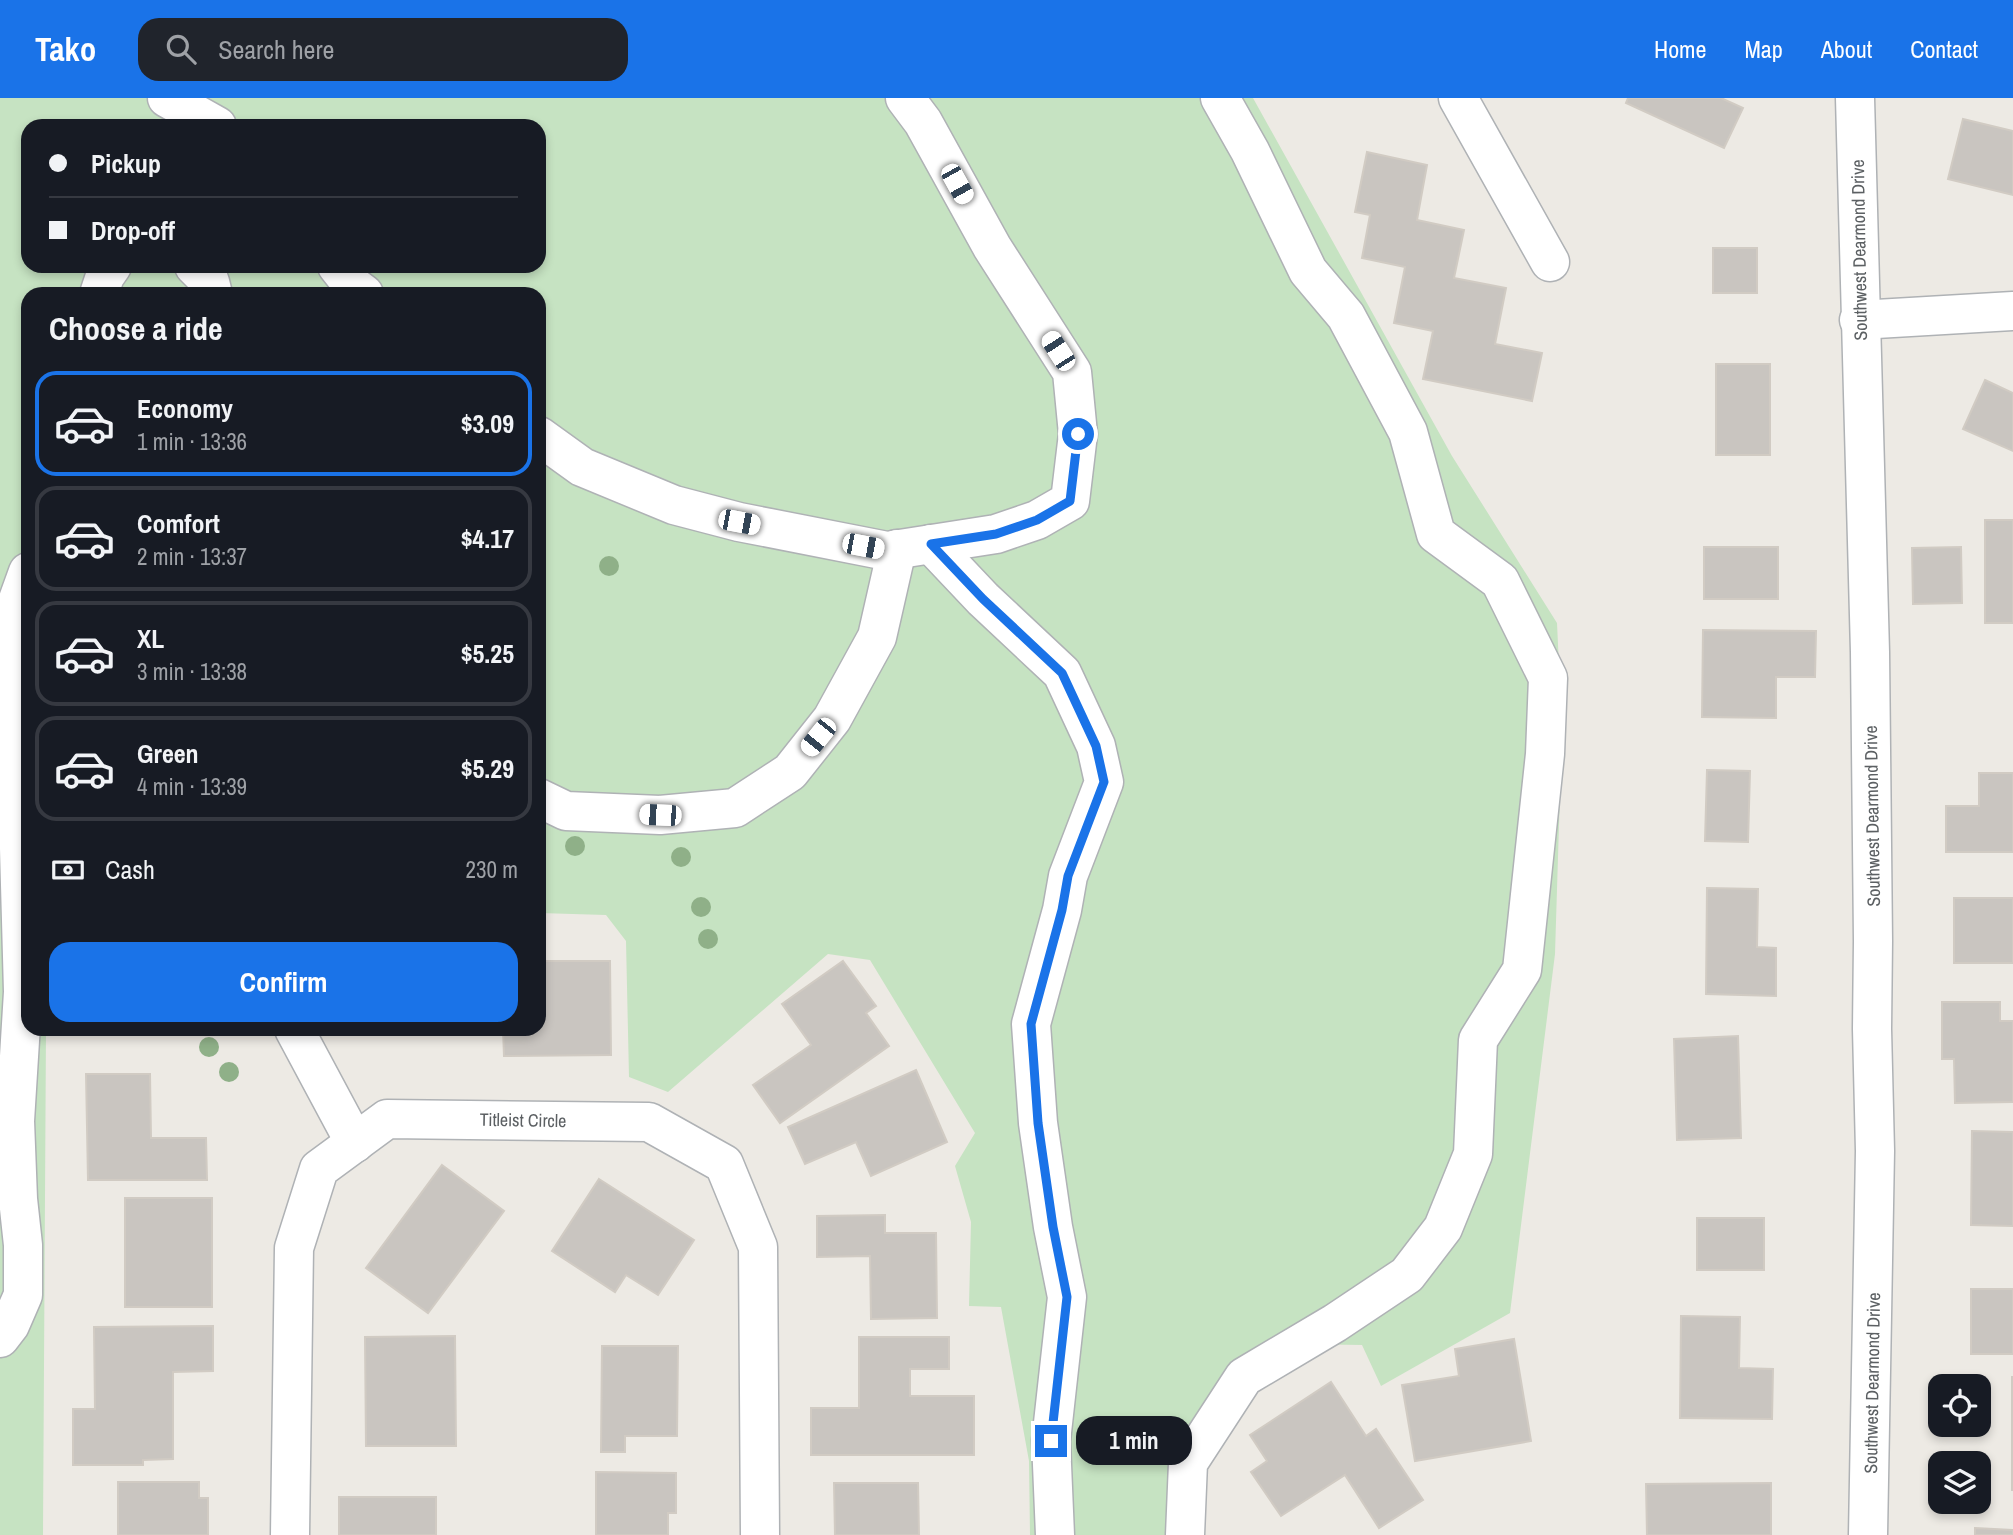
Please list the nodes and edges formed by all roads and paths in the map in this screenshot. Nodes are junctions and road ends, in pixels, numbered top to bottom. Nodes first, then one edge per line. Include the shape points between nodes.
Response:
1 (167, 98) edge
2 (905, 98) edge
3 (1220, 98) edge
4 (1458, 98) edge
5 (1855, 98) edge
6 (204, 119) edge
7 (1550, 262) dead end
8 (201, 273) edge
9 (343, 273) edge
10 (211, 287) edge
11 (355, 287) edge
12 (2013, 311) edge
13 (1859, 320) junction
14 (546, 441) edge
15 (914, 547) junction
16 (21, 591) edge
17 (546, 801) edge
18 (21, 920) edge
19 (21, 1024) edge
20 (299, 1036) edge
21 (355, 1143) junction
22 (0, 1338) edge
23 (290, 1535) edge
24 (760, 1535) edge
25 (1055, 1535) edge
26 (1185, 1535) edge
27 (1868, 1535) edge

1 - 6 street
2 - 15 street via 1072,372 1078,434 1070,501 1037,520 996,534
3 - 26 street via 1308,271 1346,316 1408,432 1436,534 1500,581 1548,678 1545,754 1522,970 1478,1040 1473,1153 1443,1228 1407,1275 1244,1377 1188,1463
4 - 7 street
5 - 13 street, Southwest Dearmond Drive
8 - 10 street
9 - 11 street
12 - 13 street
13 - 27 street, Southwest Dearmond Drive via 1874,941
14 - 15 street via 582,467 674,505 887,551
15 - 17 street via 877,638 832,719 790,772 735,808 660,815 566,811
15 - 25 street via 983,599 1062,673 1096,746 1104,782 1068,876 1031,1024 1038,1123 1067,1297 1051,1441
16 - 18 street via 9,655 15,705
19 - 22 street via 15,1121 23,1295
20 - 21 street
21 - 23 street, Titleist Circle via 319,1169 294,1248
21 - 24 street, Titleist Circle via 387,1119 649,1122 724,1164 758,1247

